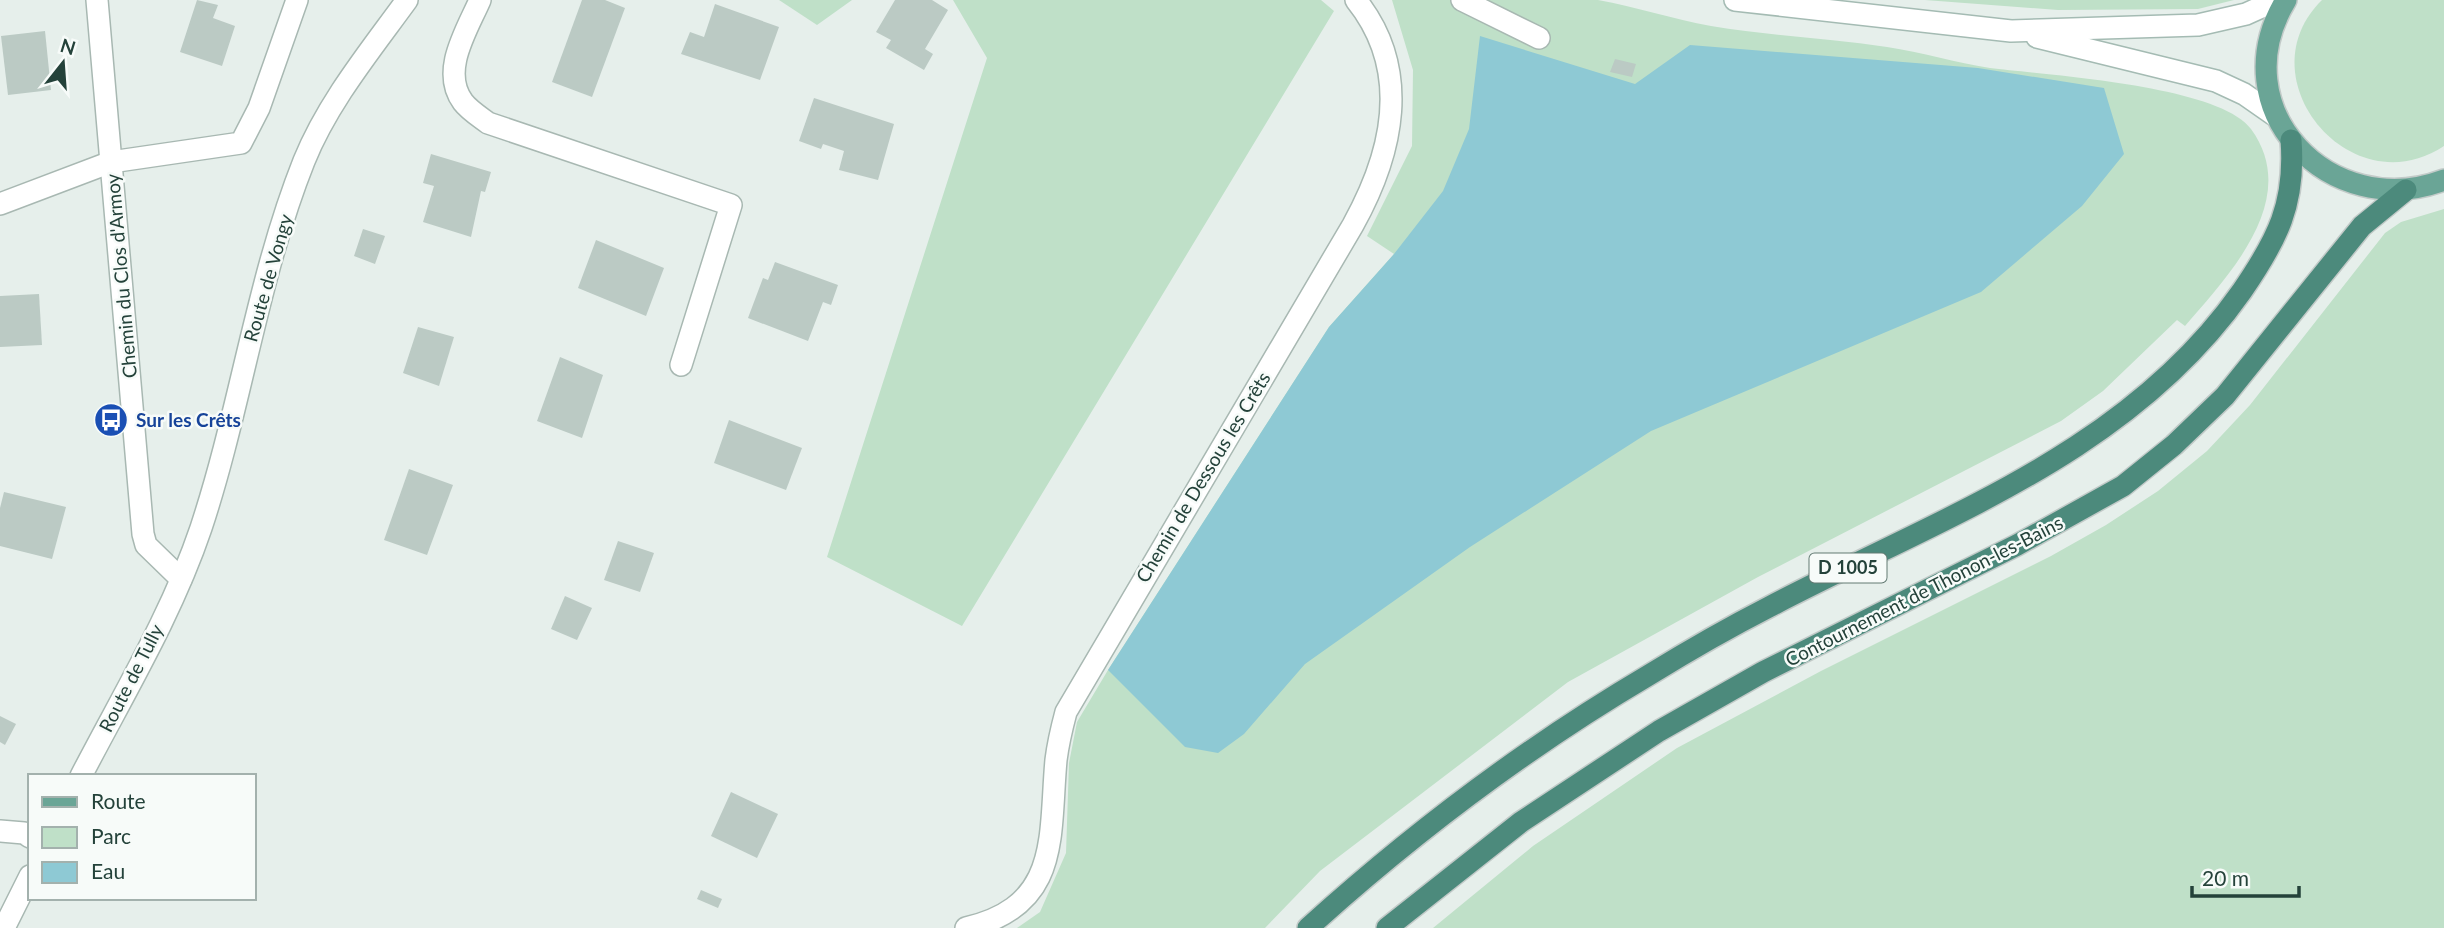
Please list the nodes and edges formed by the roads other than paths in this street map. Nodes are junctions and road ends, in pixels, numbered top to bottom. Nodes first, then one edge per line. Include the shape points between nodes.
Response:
1 (97, 0) edge
2 (298, 0) edge
3 (407, 0) edge
4 (480, 0) edge
5 (1356, 0) edge
6 (1462, 0) edge
7 (1735, 0) edge
8 (2277, 0) edge
9 (2286, 0) edge
10 (2011, 31) junction
11 (1539, 38) dead end
12 (2277, 117) junction
13 (2291, 140) junction
14 (111, 162) junction
15 (2444, 180) edge
16 (2406, 190) junction
17 (0, 204) edge
18 (681, 365) dead end
19 (181, 579) junction
20 (82, 774) edge
21 (0, 831) edge
22 (28, 836) edge
23 (28, 880) edge
24 (4, 928) edge
25 (966, 928) edge
26 (1308, 928) edge
27 (1387, 928) edge

1 - 14 street, Chemin du Clos d'Armoy
2 - 14 street via 259,108 241,143
3 - 19 street, Route de Vongy via 353,73 305,159 267,274 201,528
4 - 18 street via 456,54 454,83 463,103 488,123 731,205
5 - 25 street, Chemin de Dessous les Crêts via 1382,42 1391,88 1389,133 1377,177 1066,712 1056,758 1051,845 1038,881 996,920
6 - 11 street
7 - 10 street
8 - 10 street via 2246,14 2199,25
9 - 12 main road via 2267,53
10 - 12 street via 2216,81
12 - 13 main road
13 - 16 main road via 2341,181 2384,191
13 - 26 highway, D 1005 via 2289,197 2267,254 2190,355 2128,412 2013,486 1768,607 1584,714 1467,796 1360,880
14 - 17 street
14 - 19 street, Chemin du Clos d'Armoy via 143,534 146,545
15 - 16 main road
16 - 27 highway, Contournement de Thonon-les-Bains / D 1005 via 2362,226 2225,396 2123,486 2027,540 1763,672 1659,731 1521,822
19 - 20 street, Route de Tully
21 - 22 street
23 - 24 street

